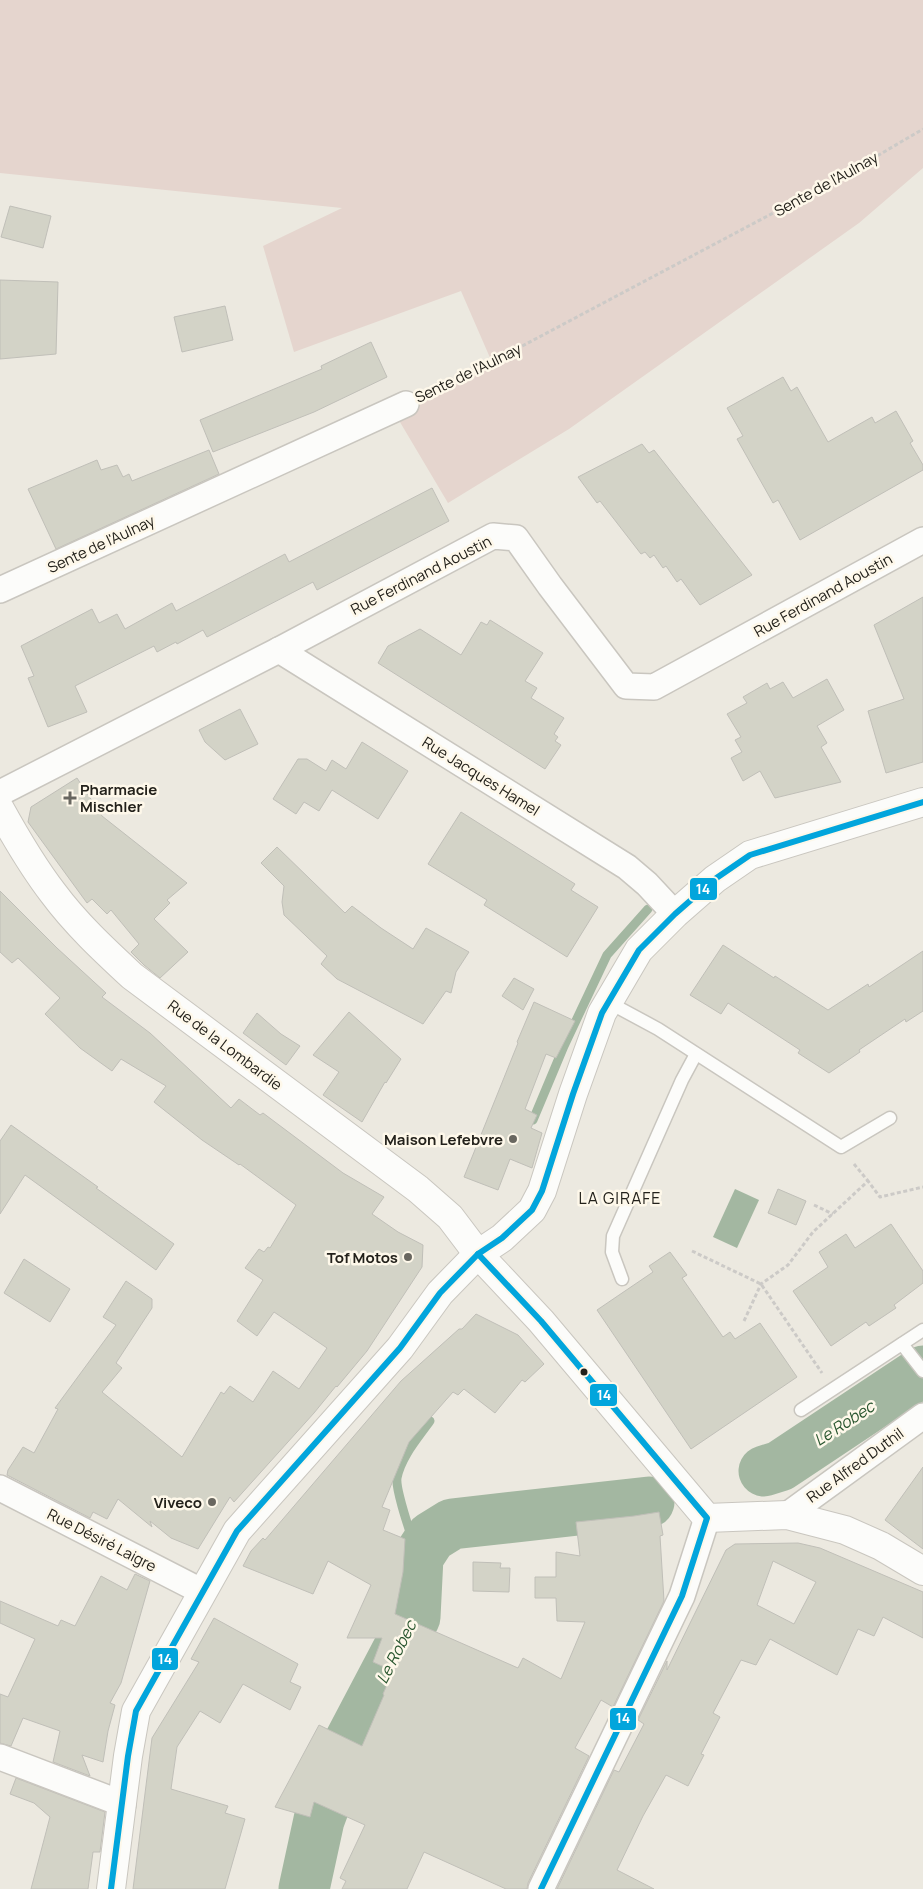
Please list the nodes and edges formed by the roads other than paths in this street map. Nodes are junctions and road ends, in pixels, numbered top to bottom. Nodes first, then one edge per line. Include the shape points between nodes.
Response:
1 (406, 404) road end
2 (923, 540) edge
3 (0, 590) edge
4 (279, 650) junction
5 (0, 793) edge
6 (923, 802) edge
7 (0, 809) edge
8 (675, 914) junction
9 (608, 1002) junction
10 (696, 1054) junction
11 (890, 1118) dead end
12 (478, 1254) junction
13 (622, 1279) dead end
14 (923, 1330) edge
15 (902, 1344) junction
16 (920, 1367) edge
17 (801, 1410) dead end
18 (923, 1416) edge
19 (0, 1488) edge
20 (787, 1515) junction
21 (707, 1518) junction
22 (923, 1572) edge
23 (203, 1592) junction
24 (0, 1757) edge
25 (123, 1804) junction
26 (111, 1889) edge
27 (541, 1889) edge

1 - 3 street, Sente de l'Aulnay
2 - 4 street, Rue Ferdinand Aoustin via 654,686 626,686 516,538 493,536
4 - 5 street, Rue Ferdinand Aoustin
4 - 8 street, Rue Jacques Hamel via 627,867
6 - 8 main road via 750,856 716,879
7 - 12 main road, Rue de la Lombardie via 52,893 99,946 132,976 418,1189 450,1217
8 - 9 main road via 639,950
9 - 10 lane
9 - 12 main road via 573,1094 542,1191 532,1210 502,1238
10 - 11 lane via 841,1146
10 - 13 lane via 613,1236 612,1252
12 - 21 main road, Rue de la Lombardie via 541,1321
12 - 23 main road via 440,1293 400,1348 237,1531
14 - 15 lane
15 - 16 lane
15 - 17 lane
18 - 20 street, Rue Alfred Duthil
19 - 23 street, Rue Désiré Laigre
20 - 21 main road
20 - 22 main road via 844,1530 881,1546
21 - 27 street via 682,1596
23 - 25 main road via 136,1711
24 - 25 street
25 - 26 main road

